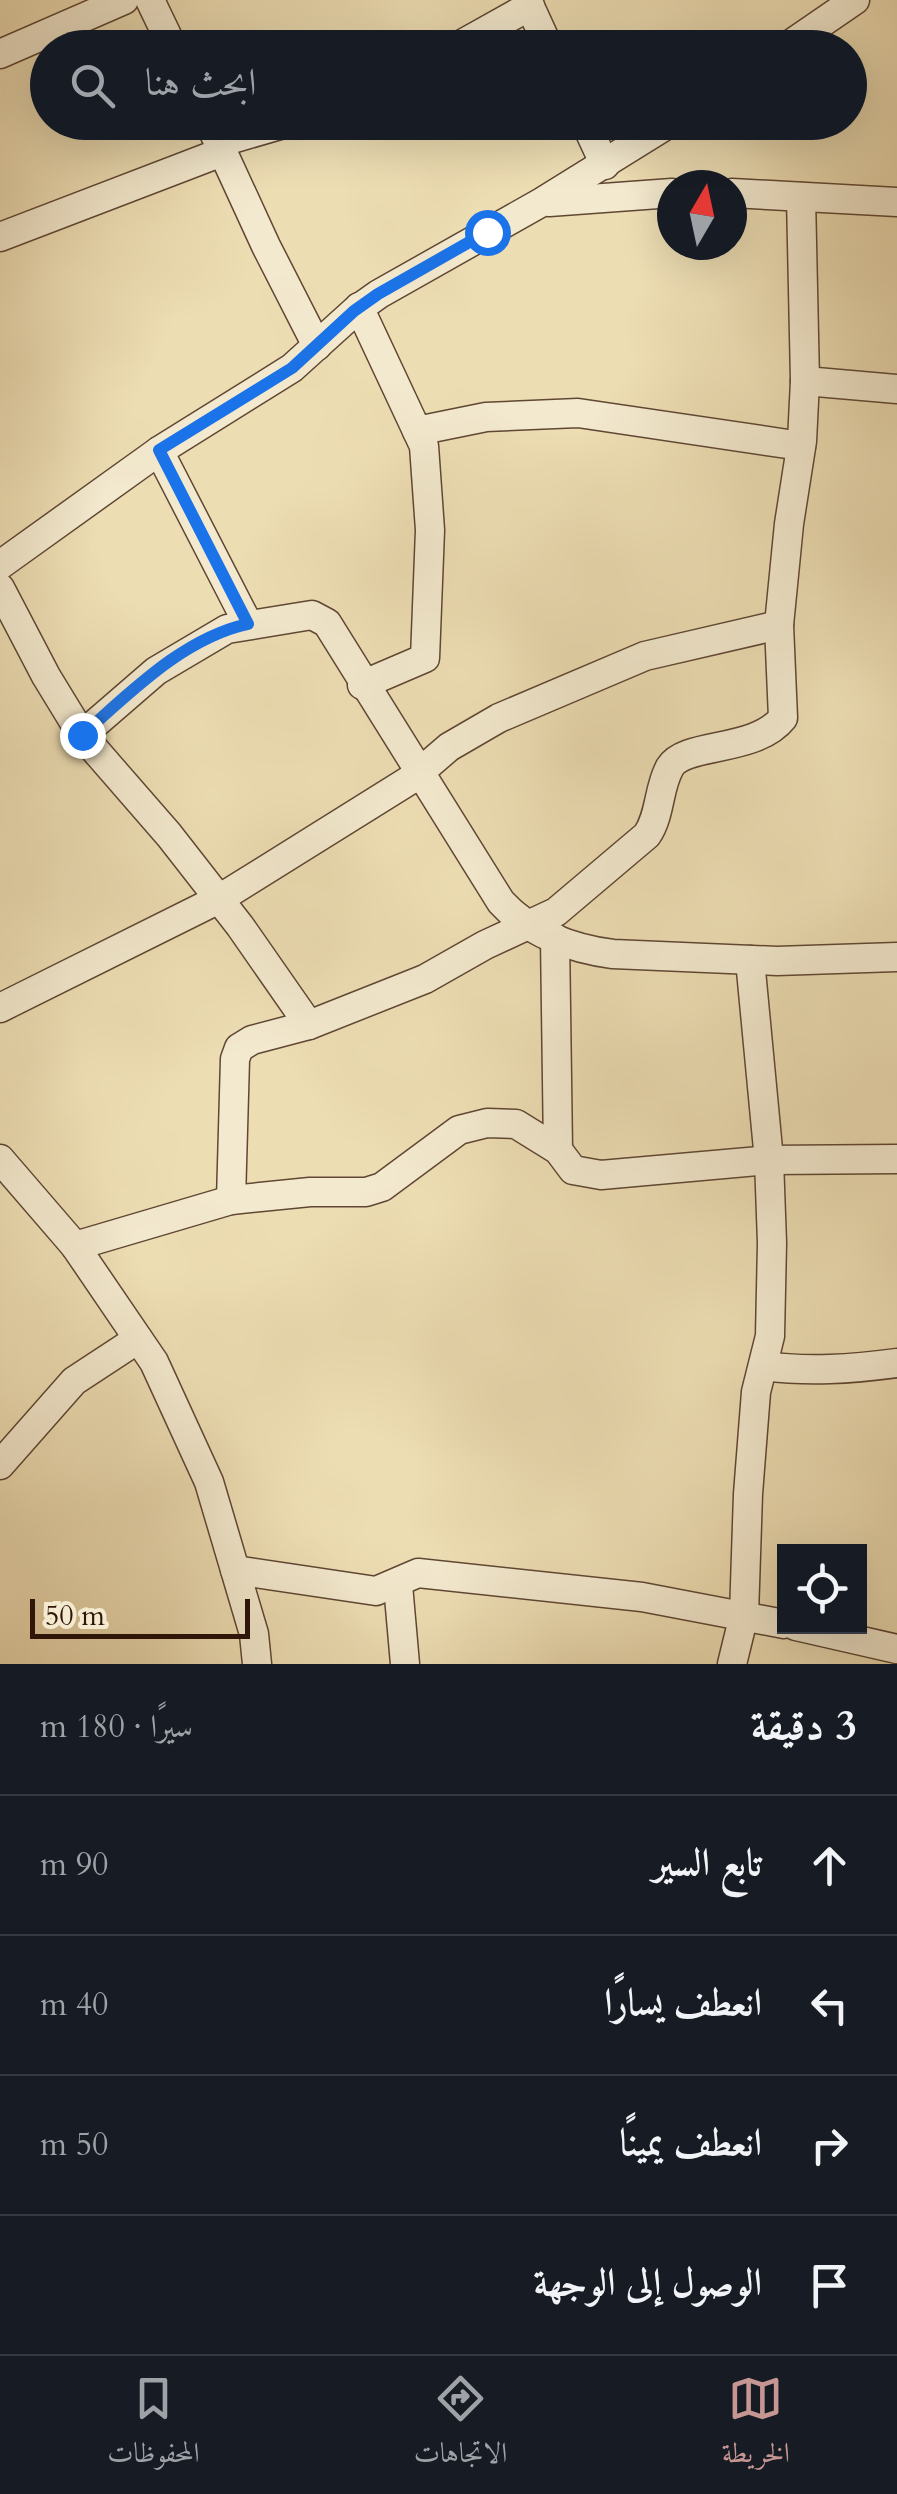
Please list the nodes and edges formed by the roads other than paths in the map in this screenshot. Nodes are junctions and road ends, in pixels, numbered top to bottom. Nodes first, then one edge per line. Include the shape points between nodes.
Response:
1 (124, 0) edge
2 (150, 0) edge
3 (855, 0) edge
4 (529, 3) edge
5 (55, 30) edge
6 (164, 30) edge
7 (485, 30) edge
8 (542, 30) edge
9 (811, 30) edge
10 (30, 41) edge
11 (0, 54) edge
12 (214, 140) edge
13 (216, 140) edge
14 (593, 140) edge
15 (644, 140) edge
16 (605, 165) junction
17 (657, 193) edge
18 (747, 194) edge
19 (801, 197) junction
20 (542, 202) junction
21 (897, 202) edge
22 (0, 236) edge
23 (360, 307) junction
24 (318, 346) junction
25 (805, 382) junction
26 (897, 388) edge
27 (417, 431) junction
28 (802, 446) junction
29 (159, 450) junction
30 (0, 565) edge
31 (0, 588) edge
32 (248, 624) junction
33 (779, 625) junction
34 (362, 685) junction
35 (82, 735) junction
36 (420, 771) junction
37 (219, 899) junction
38 (528, 926) junction
39 (555, 938) junction
40 (897, 958) edge
41 (750, 960) junction
42 (0, 1008) edge
43 (309, 1025) junction
44 (558, 1150) junction
45 (0, 1159) edge
46 (769, 1160) junction
47 (897, 1160) edge
48 (231, 1200) junction
49 (75, 1246) junction
50 (138, 1339) junction
51 (897, 1362) edge
52 (763, 1366) junction
53 (0, 1465) edge
54 (235, 1570) junction
55 (398, 1585) junction
56 (744, 1615) junction
57 (777, 1622) edge
58 (831, 1634) edge
59 (897, 1649) edge
60 (257, 1664) edge
61 (405, 1664) edge
62 (732, 1664) edge

1 - 5 street
2 - 6 street
3 - 9 street
4 - 7 street
4 - 8 street
10 - 11 street
12 - 22 street
13 - 24 street
14 - 16 street
15 - 16 street
16 - 20 street
17 - 20 street
18 - 19 street
19 - 21 street
19 - 25 street
20 - 23 street
23 - 24 street
23 - 27 street
24 - 29 street
25 - 26 street
25 - 28 street
27 - 28 street via 486,417 578,413
27 - 34 street via 430,530 428,652 422,662
28 - 33 street
29 - 30 street
29 - 32 street
31 - 35 street
32 - 34 street via 320,617
32 - 35 street via 227,629 156,671
33 - 36 street via 644,656 499,718
33 - 38 street via 783,718 773,730 681,757 670,767 648,835 556,912
34 - 36 street
35 - 37 street
36 - 37 street
36 - 38 street via 501,902
37 - 42 street
37 - 43 street
38 - 39 street
38 - 43 street via 435,975
39 - 41 street via 612,954
39 - 44 street
40 - 41 street
41 - 46 street
43 - 48 street via 252,1040 234,1059
44 - 46 street via 572,1170 601,1175
44 - 48 street via 516,1124 487,1123 459,1130 366,1192
45 - 49 street
46 - 47 street
46 - 52 street via 772,1280
48 - 49 street
49 - 50 street
50 - 53 street via 74,1381
50 - 54 street via 209,1482
51 - 52 street via 842,1370
52 - 56 street via 750,1460
54 - 55 street via 353,1590
54 - 60 street
55 - 56 street via 418,1574 642,1596
55 - 61 street
56 - 57 street
56 - 62 street
58 - 59 street

